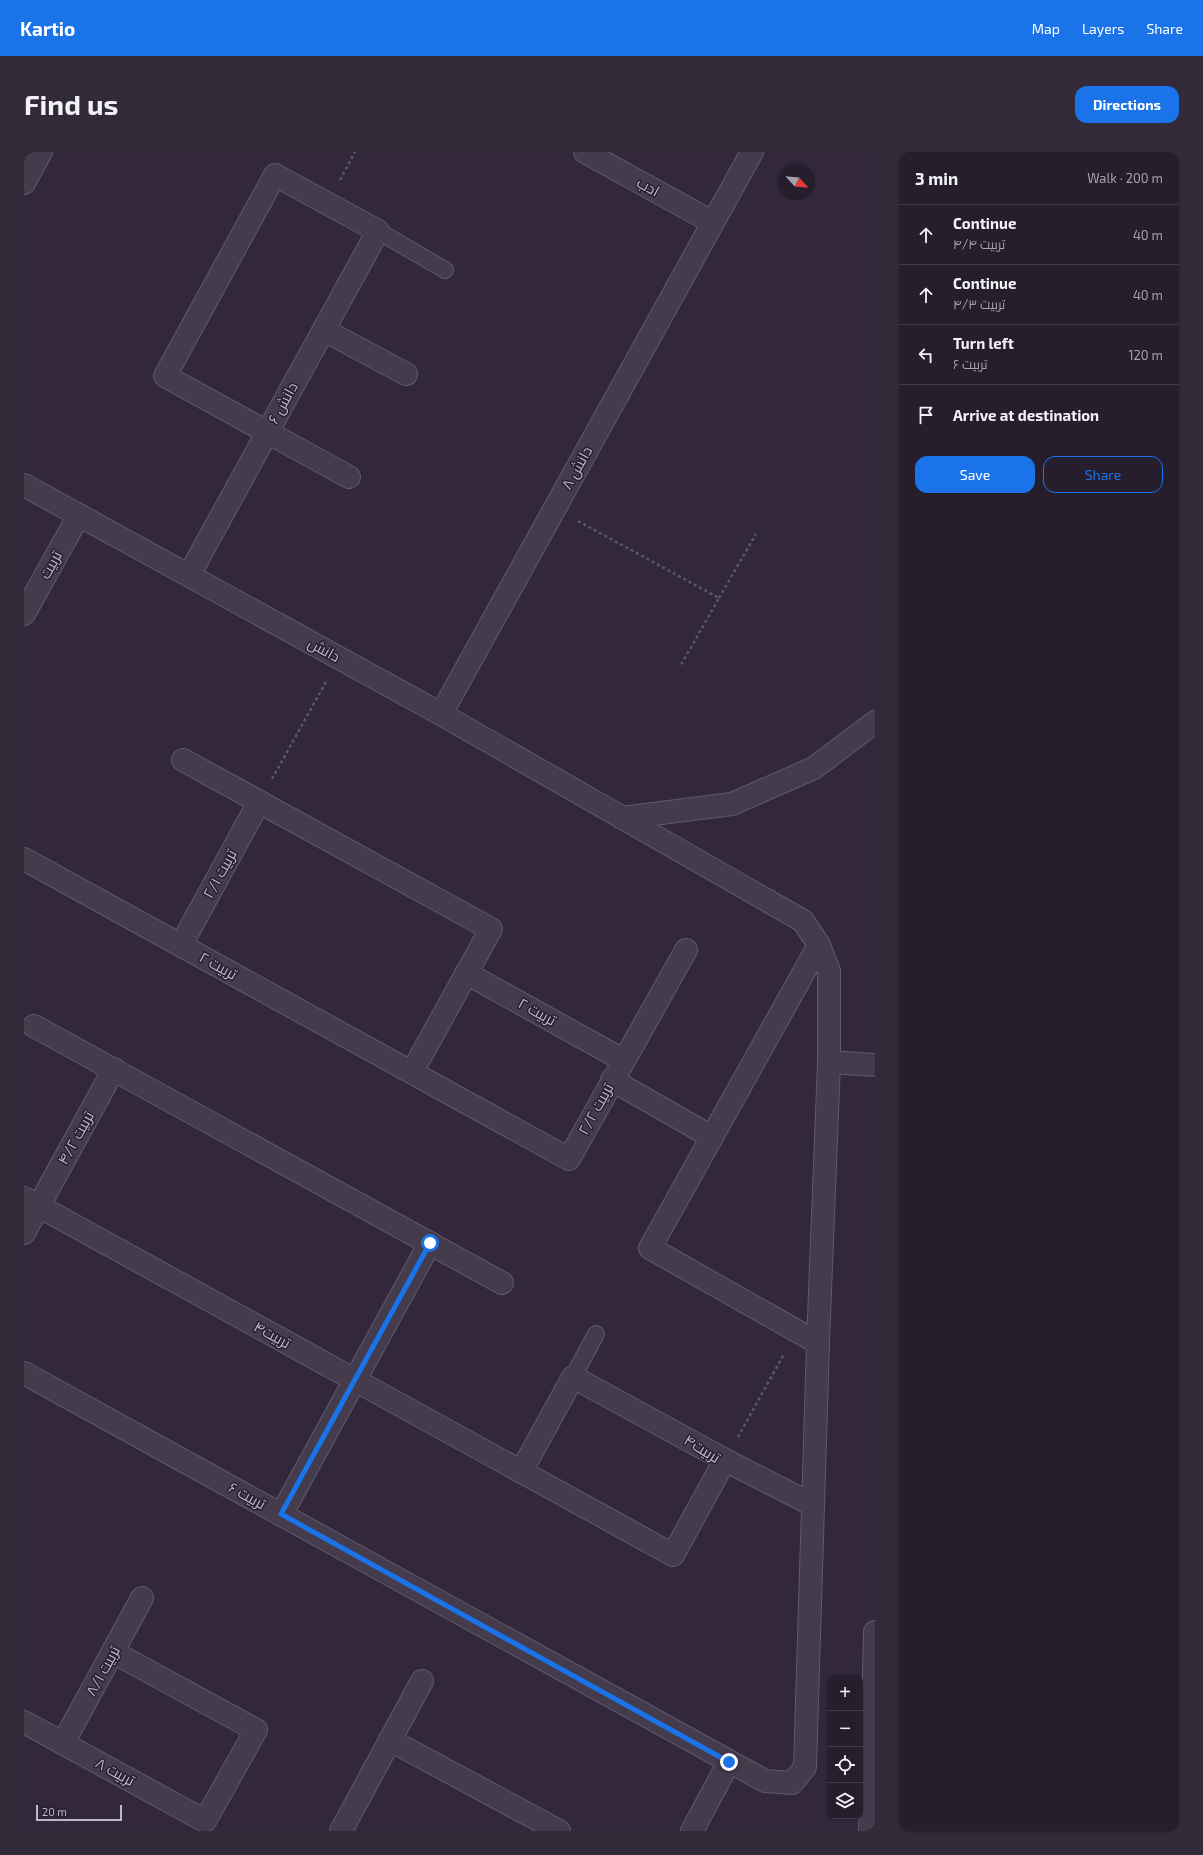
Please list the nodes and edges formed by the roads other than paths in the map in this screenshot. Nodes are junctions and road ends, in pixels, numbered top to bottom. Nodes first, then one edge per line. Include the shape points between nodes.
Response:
1 (585, 152) edge
2 (752, 152) edge
3 (38, 158) edge
4 (24, 183) edge
5 (712, 222) junction
6 (378, 231) junction
7 (445, 270) dead end
8 (324, 330) junction
9 (406, 374) dead end
10 (267, 432) junction
11 (349, 477) dead end
12 (24, 485) edge
13 (78, 515) junction
14 (189, 576) junction
15 (24, 614) edge
16 (441, 714) junction
17 (875, 722) edge
18 (183, 760) dead end
19 (259, 802) junction
20 (622, 818) junction
21 (24, 859) edge
22 (181, 945) junction
23 (819, 945) junction
24 (686, 950) dead end
25 (466, 973) junction
26 (34, 1026) dead end
27 (623, 1060) junction
28 (829, 1062) junction
29 (875, 1065) edge
30 (114, 1069) junction
31 (412, 1072) junction
32 (612, 1080) junction
33 (712, 1137) junction
34 (569, 1159) joint
35 (31, 1202) edge
36 (24, 1233) edge
37 (430, 1243) junction
38 (502, 1283) dead end
39 (596, 1334) dead end
40 (818, 1342) junction
41 (24, 1373) edge
42 (573, 1377) junction
43 (355, 1380) junction
44 (725, 1460) junction
45 (521, 1472) junction
46 (813, 1505) junction
47 (281, 1514) junction
48 (142, 1598) dead end
49 (875, 1632) edge
50 (113, 1652) junction
51 (422, 1681) dead end
52 (24, 1722) edge
53 (390, 1740) junction
54 (63, 1743) junction
55 (729, 1762) junction
56 (805, 1768) joint
57 (341, 1831) edge
58 (559, 1831) edge
59 (692, 1831) edge
60 (870, 1831) edge

1 - 5 street, ادب
2 - 5 street, دانش ۸
3 - 4 street
5 - 16 street, دانش ۸
6 - 7 lane
6 - 8 street, دانش ۶
6 - 10 street via 275,175 165,376
8 - 9 street
8 - 10 street, دانش ۶
10 - 11 street
10 - 14 street, دانش ۶
12 - 13 street, دانش
13 - 14 street, دانش
13 - 15 street, تربیت
14 - 16 street, دانش
16 - 20 street, دانش
17 - 20 street via 814,768 732,804
18 - 19 street
19 - 22 street, تربیت ۲/۱
19 - 25 street via 491,929
20 - 23 street, دانش via 803,921
21 - 22 street, تربیت ۲
22 - 31 street, تربیت ۲
23 - 28 street, دانش via 829,972
23 - 33 street
24 - 27 street, تربیت ۲/۲
25 - 27 street, تربیت ۲
25 - 31 street
26 - 30 street
27 - 32 street, تربیت ۲/۲
28 - 29 street
28 - 40 street, دانش
30 - 35 street, تربیت ۴/۲
30 - 37 street
31 - 34 street, تربیت ۲
32 - 33 street
32 - 34 street, تربیت ۲/۲
33 - 40 street via 650,1248
35 - 36 street, تربیت ۴/۲
35 - 43 street, تربیت۴
37 - 38 street
37 - 43 street
39 - 42 lane
40 - 46 street, دانش
41 - 47 street, تربیت ۶
42 - 44 street, تربیت۴
42 - 45 street
43 - 45 street, تربیت۴
43 - 47 street
44 - 45 street, تربیت۴ via 673,1555
44 - 46 street
46 - 56 street, دانش
47 - 55 street, تربیت ۶
48 - 50 street, تربیت ۸/۱
49 - 60 street
50 - 54 street, تربیت ۸/۱
50 - 54 street, تربیت ۸ via 256,1730 206,1821
51 - 53 street
52 - 54 street, تربیت ۸
53 - 57 street
53 - 58 street
55 - 56 street, تربیت ۶ via 765,1781 785,1783 792,1783
55 - 59 street

